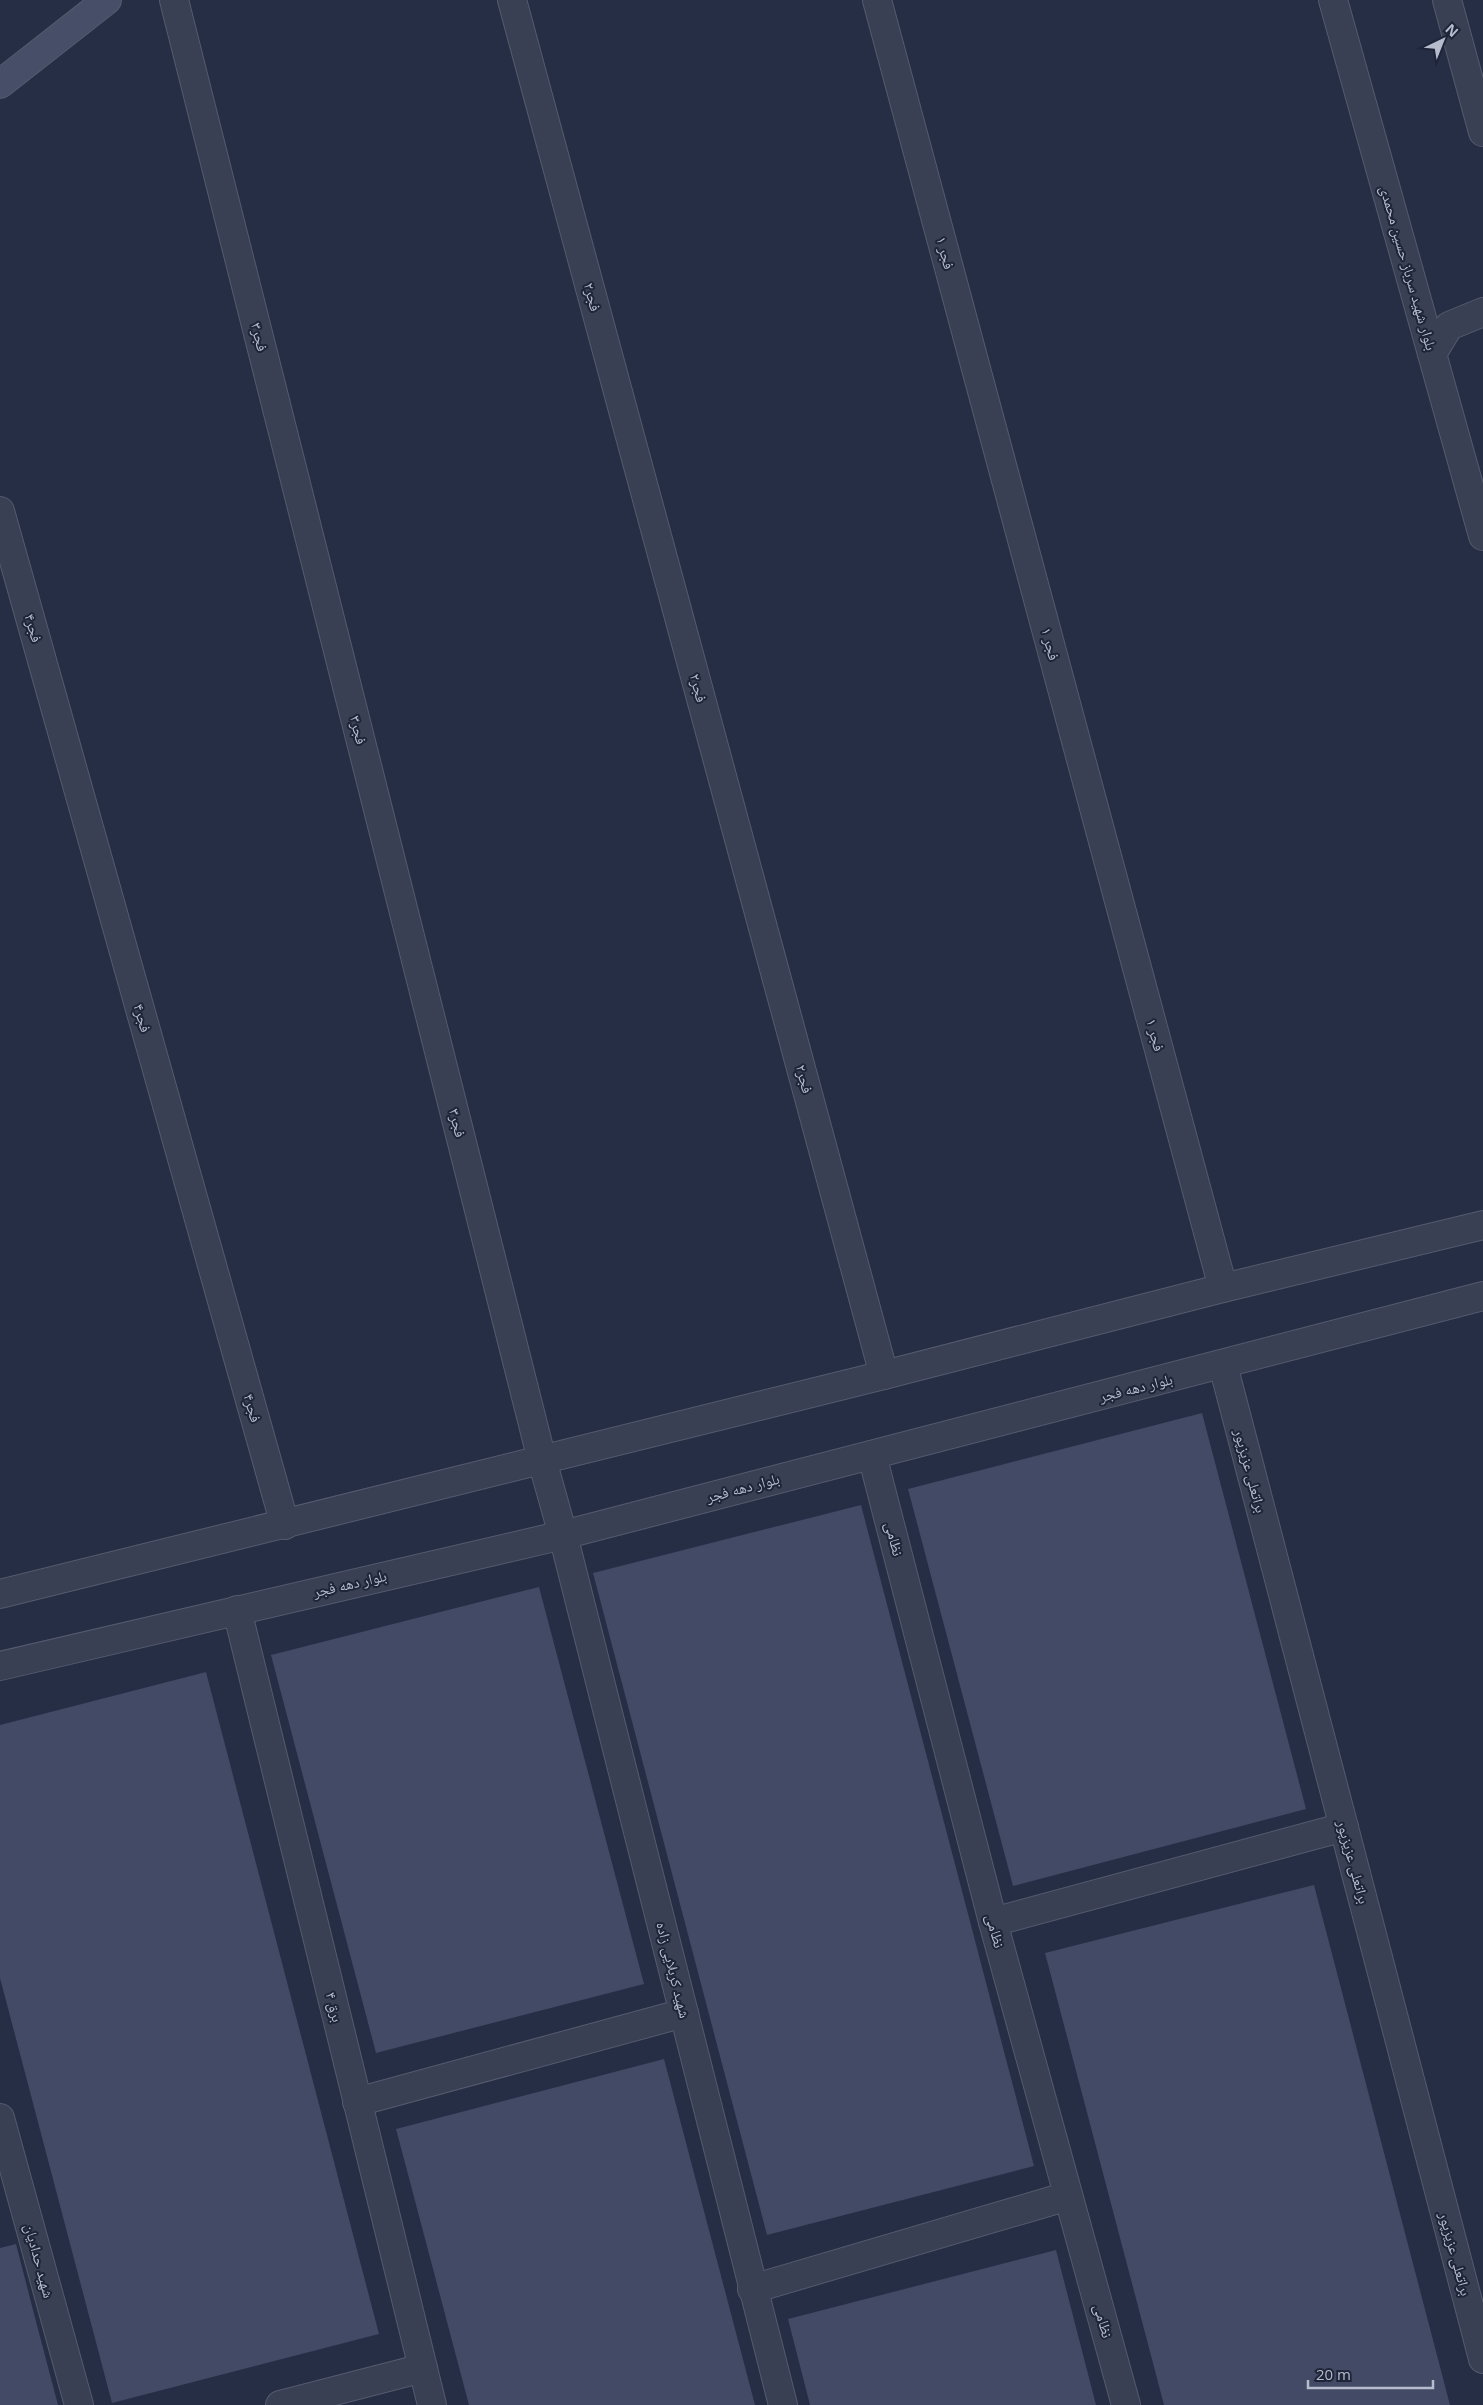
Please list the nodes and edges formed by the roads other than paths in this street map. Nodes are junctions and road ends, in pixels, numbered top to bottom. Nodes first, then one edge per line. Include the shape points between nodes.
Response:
1 (107, 0) edge
2 (174, 0) edge
3 (512, 0) edge
4 (877, 0) edge
5 (1333, 0) edge
6 (1447, 0) edge
7 (0, 84) edge
8 (1477, 85) edge
9 (1483, 132) edge
10 (1483, 312) edge
11 (1432, 354) junction
12 (0, 511) edge
13 (1483, 536) edge
14 (1483, 1225) edge
15 (1223, 1288) junction
16 (1483, 1296) edge
17 (1223, 1365) junction
18 (884, 1375) junction
19 (872, 1455) junction
20 (542, 1460) junction
21 (285, 1525) junction
22 (563, 1535) junction
23 (0, 1594) edge
24 (237, 1610) junction
25 (0, 1666) edge
26 (1344, 1827) junction
27 (993, 1922) junction
28 (684, 2014) junction
29 (358, 2102) junction
30 (0, 2118) edge
31 (10, 2190) edge
32 (1068, 2196) junction
33 (752, 2289) junction
34 (1483, 2360) edge
35 (423, 2368) junction
36 (78, 2405) edge
37 (280, 2405) edge
38 (432, 2405) edge
39 (783, 2405) edge
40 (1126, 2405) edge

1 - 7 main road
2 - 20 street, فجر۳
3 - 18 street, فجر۲
4 - 15 street, فجر ۱
5 - 11 street, بلوار شهید سرباز حسین محمدی
6 - 8 street
8 - 9 street
10 - 11 street via 1449,326
11 - 13 street, بلوار شهید سرباز حسین محمدی
12 - 21 street, فجر۴
14 - 15 street
15 - 18 street
16 - 17 street, بلوار دهه فجر
17 - 19 street, بلوار دهه فجر
17 - 26 street, براتعلی عزیزپور
18 - 20 street
19 - 22 street, بلوار دهه فجر
19 - 27 street, نظامی
20 - 21 street
20 - 22 street, فجر۳
21 - 23 street
22 - 24 street, بلوار دهه فجر
22 - 28 street, شهید کربلایی زاده
24 - 25 street, بلوار دهه فجر
24 - 29 street, برق ۴
26 - 27 street
26 - 34 street, براتعلی عزیزپور
27 - 32 street, نظامی
28 - 29 street
28 - 33 street, شهید کربلایی زاده
29 - 35 street, برق ۴
30 - 31 street, شهید حدادیان
31 - 36 street, شهید حدادیان
32 - 33 street
32 - 40 street, نظامی
33 - 39 street, شهید کربلایی زاده
35 - 37 street
35 - 38 street, برق ۴

